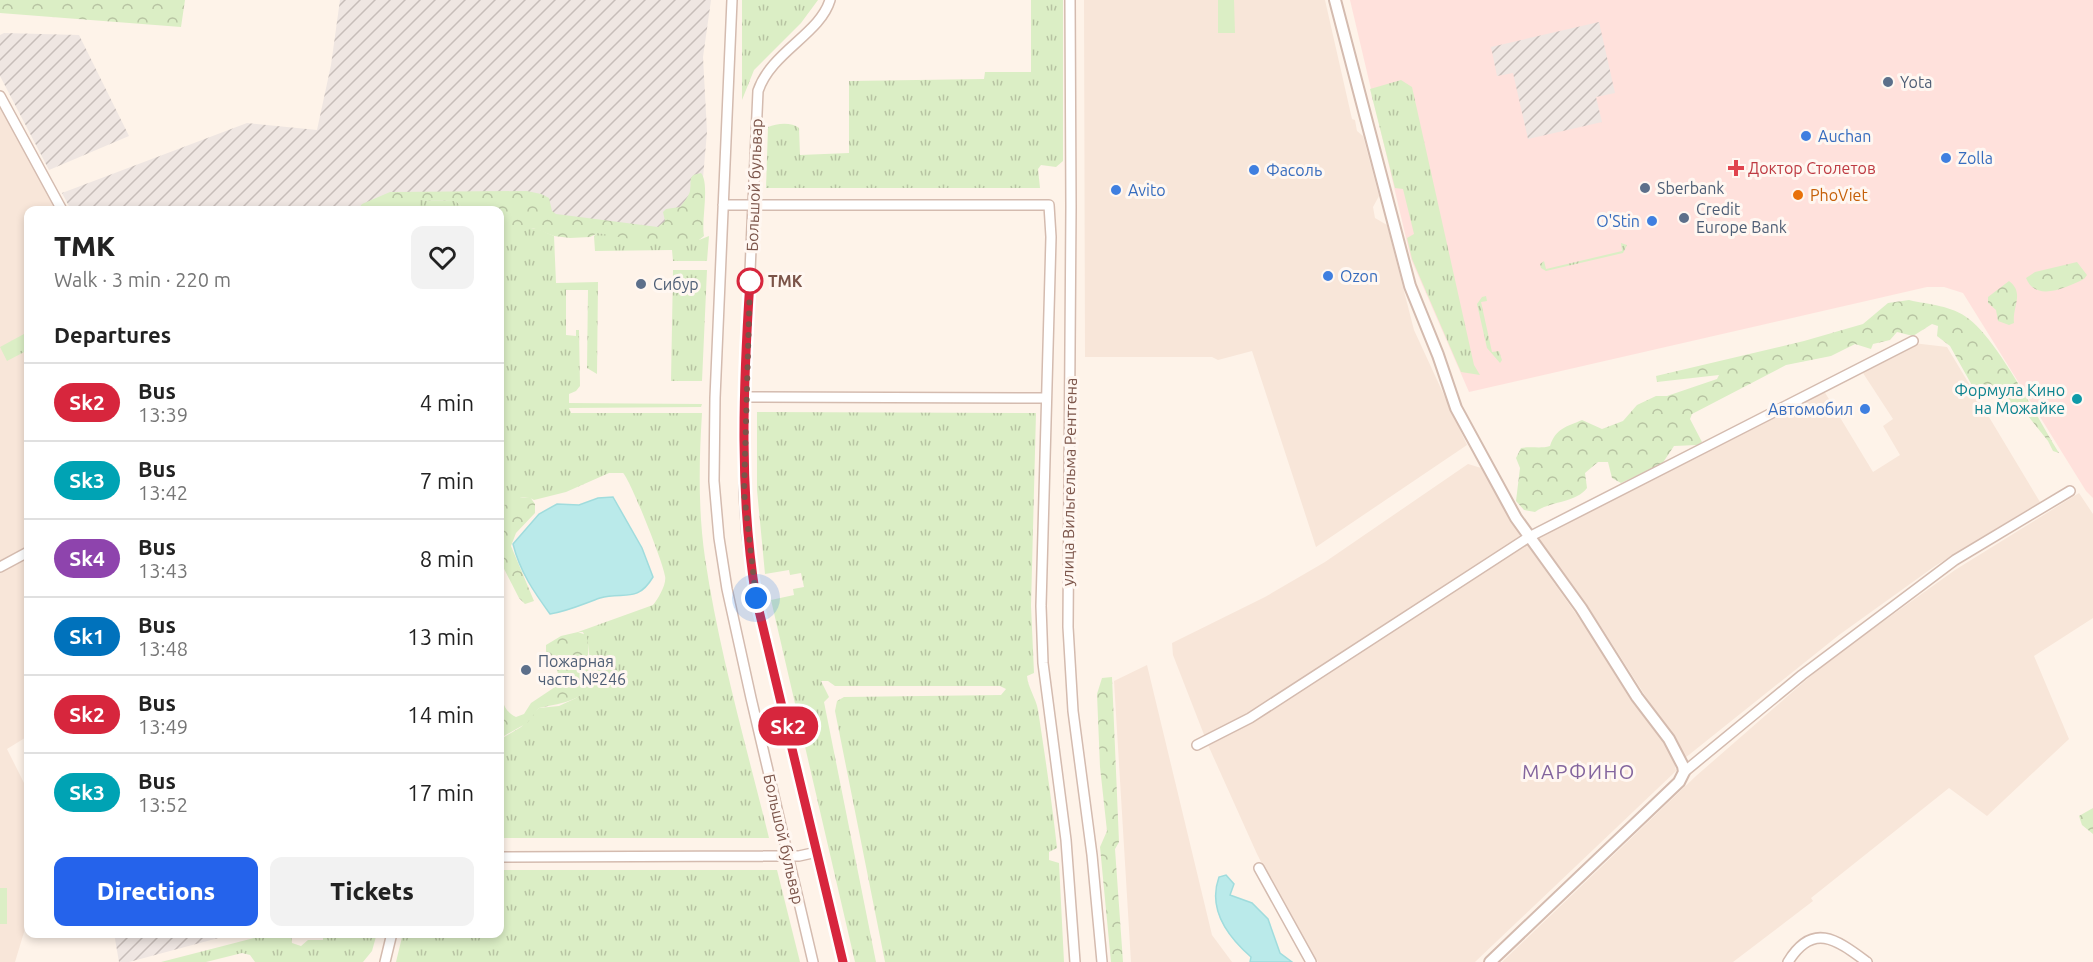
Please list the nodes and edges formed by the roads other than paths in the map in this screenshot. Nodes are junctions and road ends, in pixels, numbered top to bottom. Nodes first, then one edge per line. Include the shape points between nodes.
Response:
1 (732, 0) edge
2 (830, 0) edge
3 (1070, 0) edge
4 (1335, 0) edge
5 (0, 96) edge
6 (4, 113) edge
7 (723, 205) junction
8 (60, 206) edge
9 (753, 206) junction
10 (1912, 341) dead end
11 (745, 398) junction
12 (1046, 398) junction
13 (2070, 491) dead end
14 (1529, 537) junction
15 (24, 554) edge
16 (0, 567) edge
17 (1197, 744) dead end
18 (1684, 772) junction
19 (817, 852) junction
20 (504, 856) edge
21 (788, 856) junction
22 (1259, 868) dead end
23 (391, 938) edge
24 (384, 961) edge
25 (813, 962) edge
26 (843, 962) edge
27 (1075, 962) edge
28 (1102, 962) edge
29 (1311, 962) edge
30 (1490, 962) edge
31 (1788, 962) edge
32 (1867, 962) edge

1 - 7 street, Большой бульвар
2 - 9 street, Большой бульвар via 821,18 772,65 761,81 755,126
3 - 28 street, улица Вильгельма Рентгена via 1068,627 1073,711
4 - 14 street via 1410,286 1456,408
5 - 6 street
6 - 8 street
7 - 9 street
7 - 21 street, Большой бульвар via 714,481 719,538
9 - 11 street, Большой бульвар
9 - 12 street, улица Вильгельма Рентгена via 1049,205
10 - 14 street
11 - 12 street
11 - 19 street, Большой бульвар via 744,492 756,598
12 - 27 street, улица Вильгельма Рентгена via 1043,663 1066,840
13 - 18 street via 1955,561 1802,675
14 - 17 street via 1250,718
14 - 18 street via 1668,739
15 - 16 street
18 - 30 street via 1679,782
19 - 21 street
19 - 26 street, Большой бульвар
20 - 21 street
21 - 25 street, Большой бульвар
22 - 29 street
23 - 24 street
31 - 32 street via 1794,951 1808,941 1828,938 1839,941

